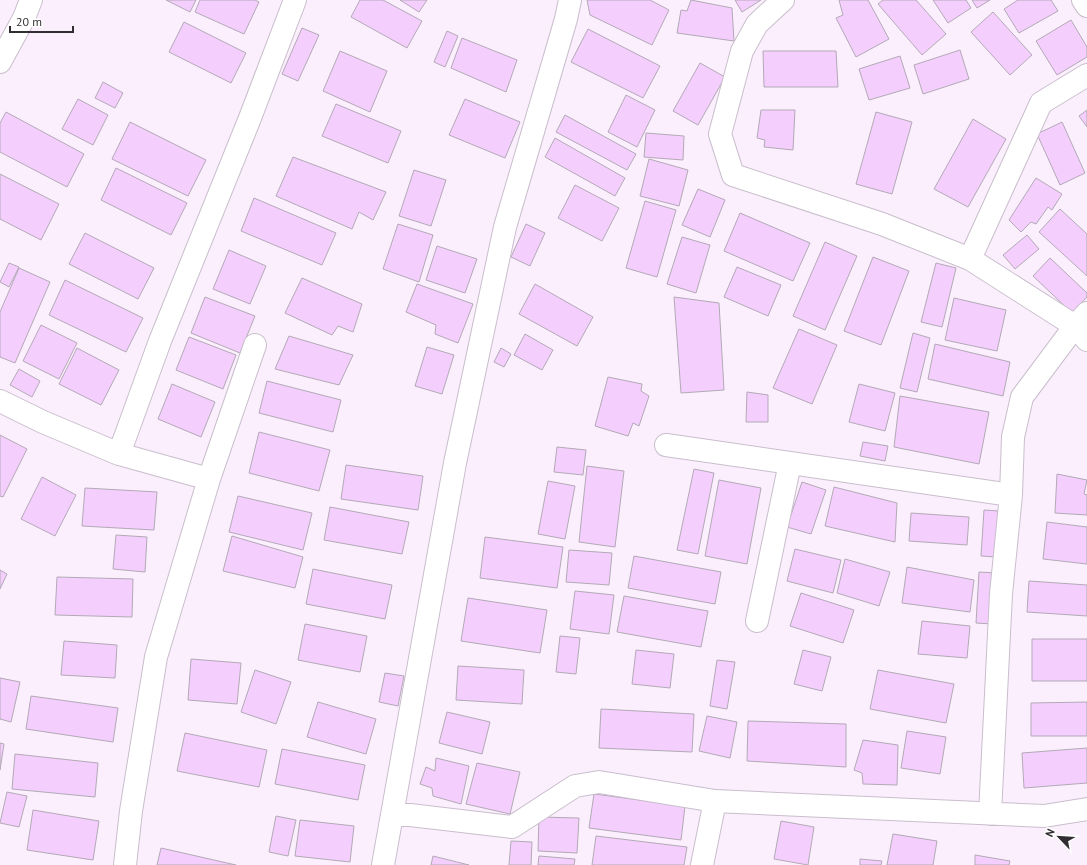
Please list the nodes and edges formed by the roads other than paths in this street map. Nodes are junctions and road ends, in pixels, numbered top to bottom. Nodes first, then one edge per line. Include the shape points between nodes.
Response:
1 (31, 0) edge
2 (295, 0) edge
3 (570, 0) edge
4 (783, 0) edge
5 (1083, 0) edge
6 (1087, 6) edge
7 (0, 62) edge
8 (1087, 75) edge
9 (970, 258) junction
10 (1083, 326) edge
11 (256, 345) dead end
12 (0, 401) edge
13 (666, 445) dead end
14 (119, 454) junction
15 (790, 463) junction
16 (209, 479) junction
17 (1011, 495) junction
18 (757, 621) dead end
19 (715, 801) junction
20 (1087, 809) edge
21 (393, 813) junction
22 (990, 814) junction
23 (125, 865) edge
24 (383, 865) edge
25 (702, 865) edge

1 - 7 street
2 - 14 street via 160,341
3 - 21 street via 505,227 456,463
4 - 9 street via 758,24 742,50 734,78 720,134 734,175 882,224
5 - 6 street
8 - 9 street via 1041,103
9 - 10 street
10 - 17 street via 1022,397 1013,437
11 - 16 street
12 - 14 street
13 - 15 street
14 - 16 street
15 - 17 street
15 - 18 street
16 - 23 street via 156,657 131,811
17 - 22 street via 1001,594
19 - 21 street via 599,782 575,786 512,827
19 - 22 street
19 - 25 street
20 - 22 street via 1044,816
21 - 24 street

